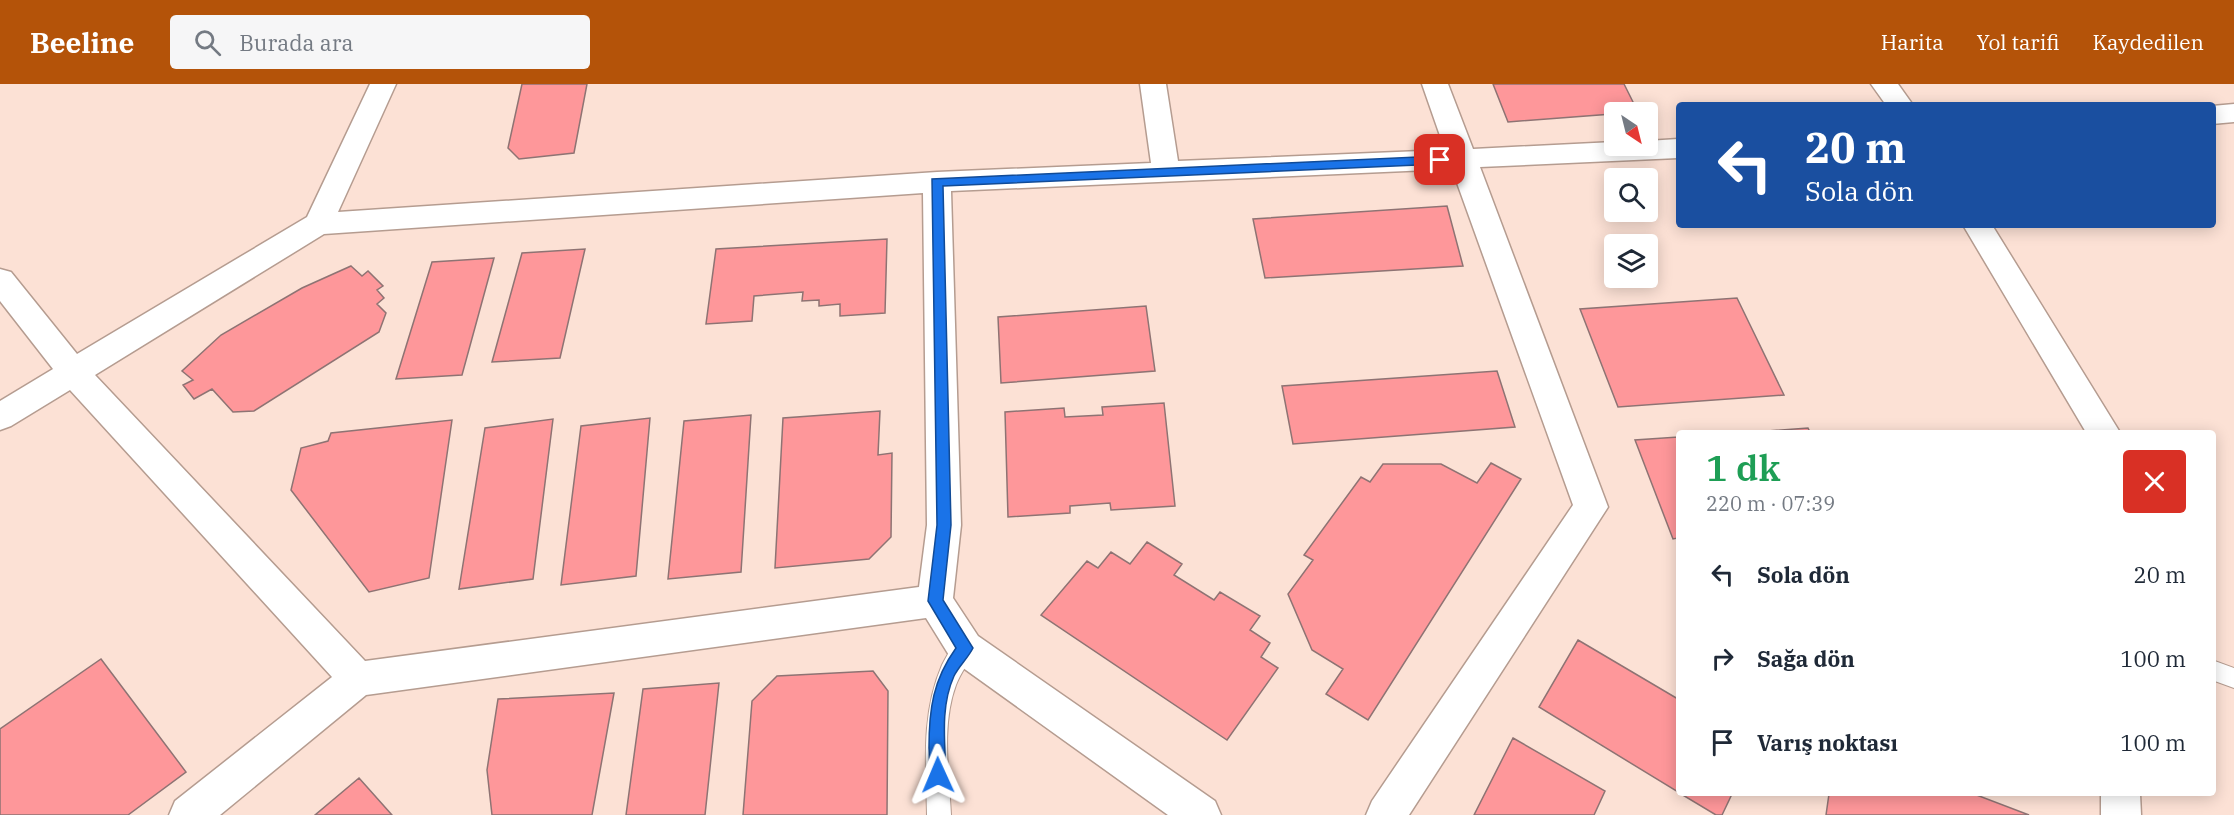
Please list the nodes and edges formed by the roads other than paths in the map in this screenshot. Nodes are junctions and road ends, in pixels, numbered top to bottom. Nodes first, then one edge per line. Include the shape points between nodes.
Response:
1 (383, 84) edge
2 (1153, 84) edge
3 (1436, 84) edge
4 (1884, 84) edge
5 (1898, 102) edge
6 (2234, 113) edge
7 (2216, 115) edge
8 (1676, 149) edge
9 (1462, 159) junction
10 (1166, 172) junction
11 (937, 182) junction
12 (318, 224) junction
13 (1979, 228) edge
14 (0, 280) edge
15 (74, 374) junction
16 (0, 417) edge
17 (2103, 430) edge
18 (935, 601) junction
19 (965, 648) junction
20 (2216, 671) edge
21 (2234, 678) edge
22 (357, 679) junction
23 (2121, 796) edge
24 (189, 815) edge
25 (939, 815) edge
26 (1201, 815) edge
27 (1386, 815) edge
28 (2121, 815) edge

1 - 12 street
2 - 10 street
3 - 9 street
4 - 5 street
6 - 7 street
8 - 9 street
9 - 10 street
9 - 27 street via 1591,507
10 - 11 street
11 - 12 street
11 - 18 street via 944,525
12 - 15 street
13 - 17 street
14 - 15 street
15 - 16 street
15 - 22 street
18 - 19 street
18 - 22 street
19 - 25 lane via 949,670 937,714
19 - 26 street
20 - 21 lane
22 - 24 street
23 - 28 street

